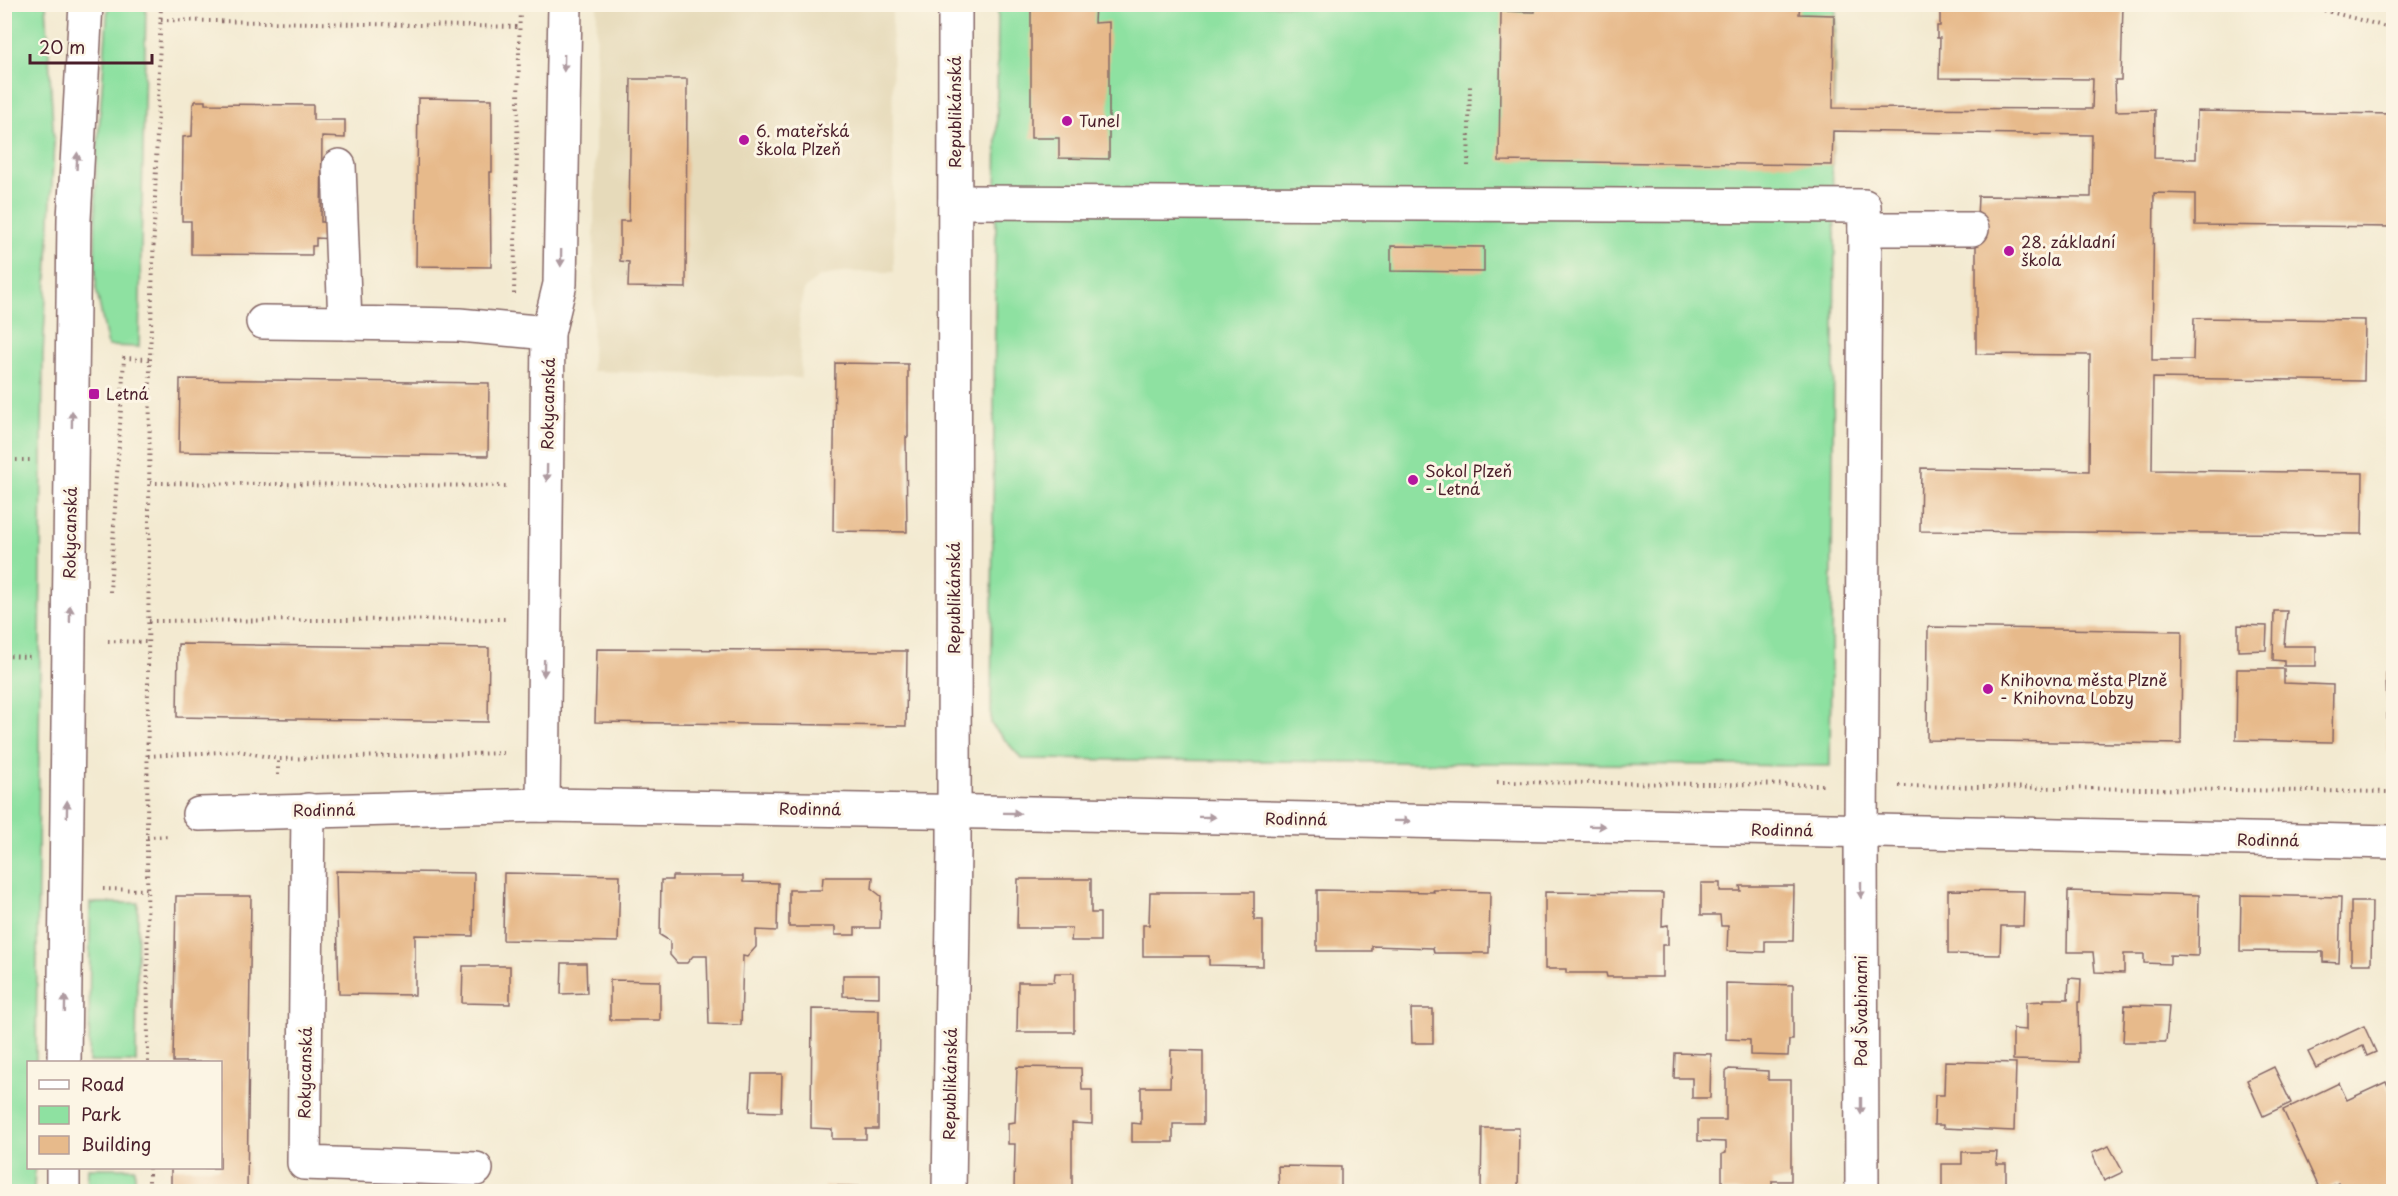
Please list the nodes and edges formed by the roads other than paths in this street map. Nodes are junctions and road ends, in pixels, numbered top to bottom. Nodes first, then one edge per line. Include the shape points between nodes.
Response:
1 (86, 4) edge
2 (565, 4) edge
3 (955, 4) edge
4 (339, 166) dead end
5 (955, 202) junction
6 (1866, 229) junction
7 (1972, 229) dead end
8 (263, 322) dead end
9 (345, 323) junction
10 (548, 333) junction
11 (543, 805) junction
12 (293, 811) junction
13 (954, 812) junction
14 (199, 814) dead end
15 (1861, 831) junction
16 (2394, 842) edge
17 (64, 1061) edge
18 (63, 1169) edge
19 (476, 1169) dead end
20 (63, 1191) edge
21 (949, 1191) edge
22 (1862, 1191) edge

17 -> 1 street, Rokycanská via 74,219
2 -> 10 street, Rokycanská via 560,284
3 - 5 street, Republikánská
4 - 9 street
5 - 6 street via 1864,206
5 - 13 street, Republikánská
6 - 7 street
6 - 15 street, Pod Švabinami
8 - 9 street
9 - 10 street via 459,325
10 -> 11 street, Rokycanská
11 - 12 street, Rodinná
11 - 13 street, Rodinná
12 - 14 street, Rodinná
12 - 19 street, Rokycanská via 304,1163
13 -> 15 street, Rodinná
13 - 21 street, Republikánská
15 - 16 street, Rodinná
15 -> 22 street, Pod Švabinami
18 - 20 street

